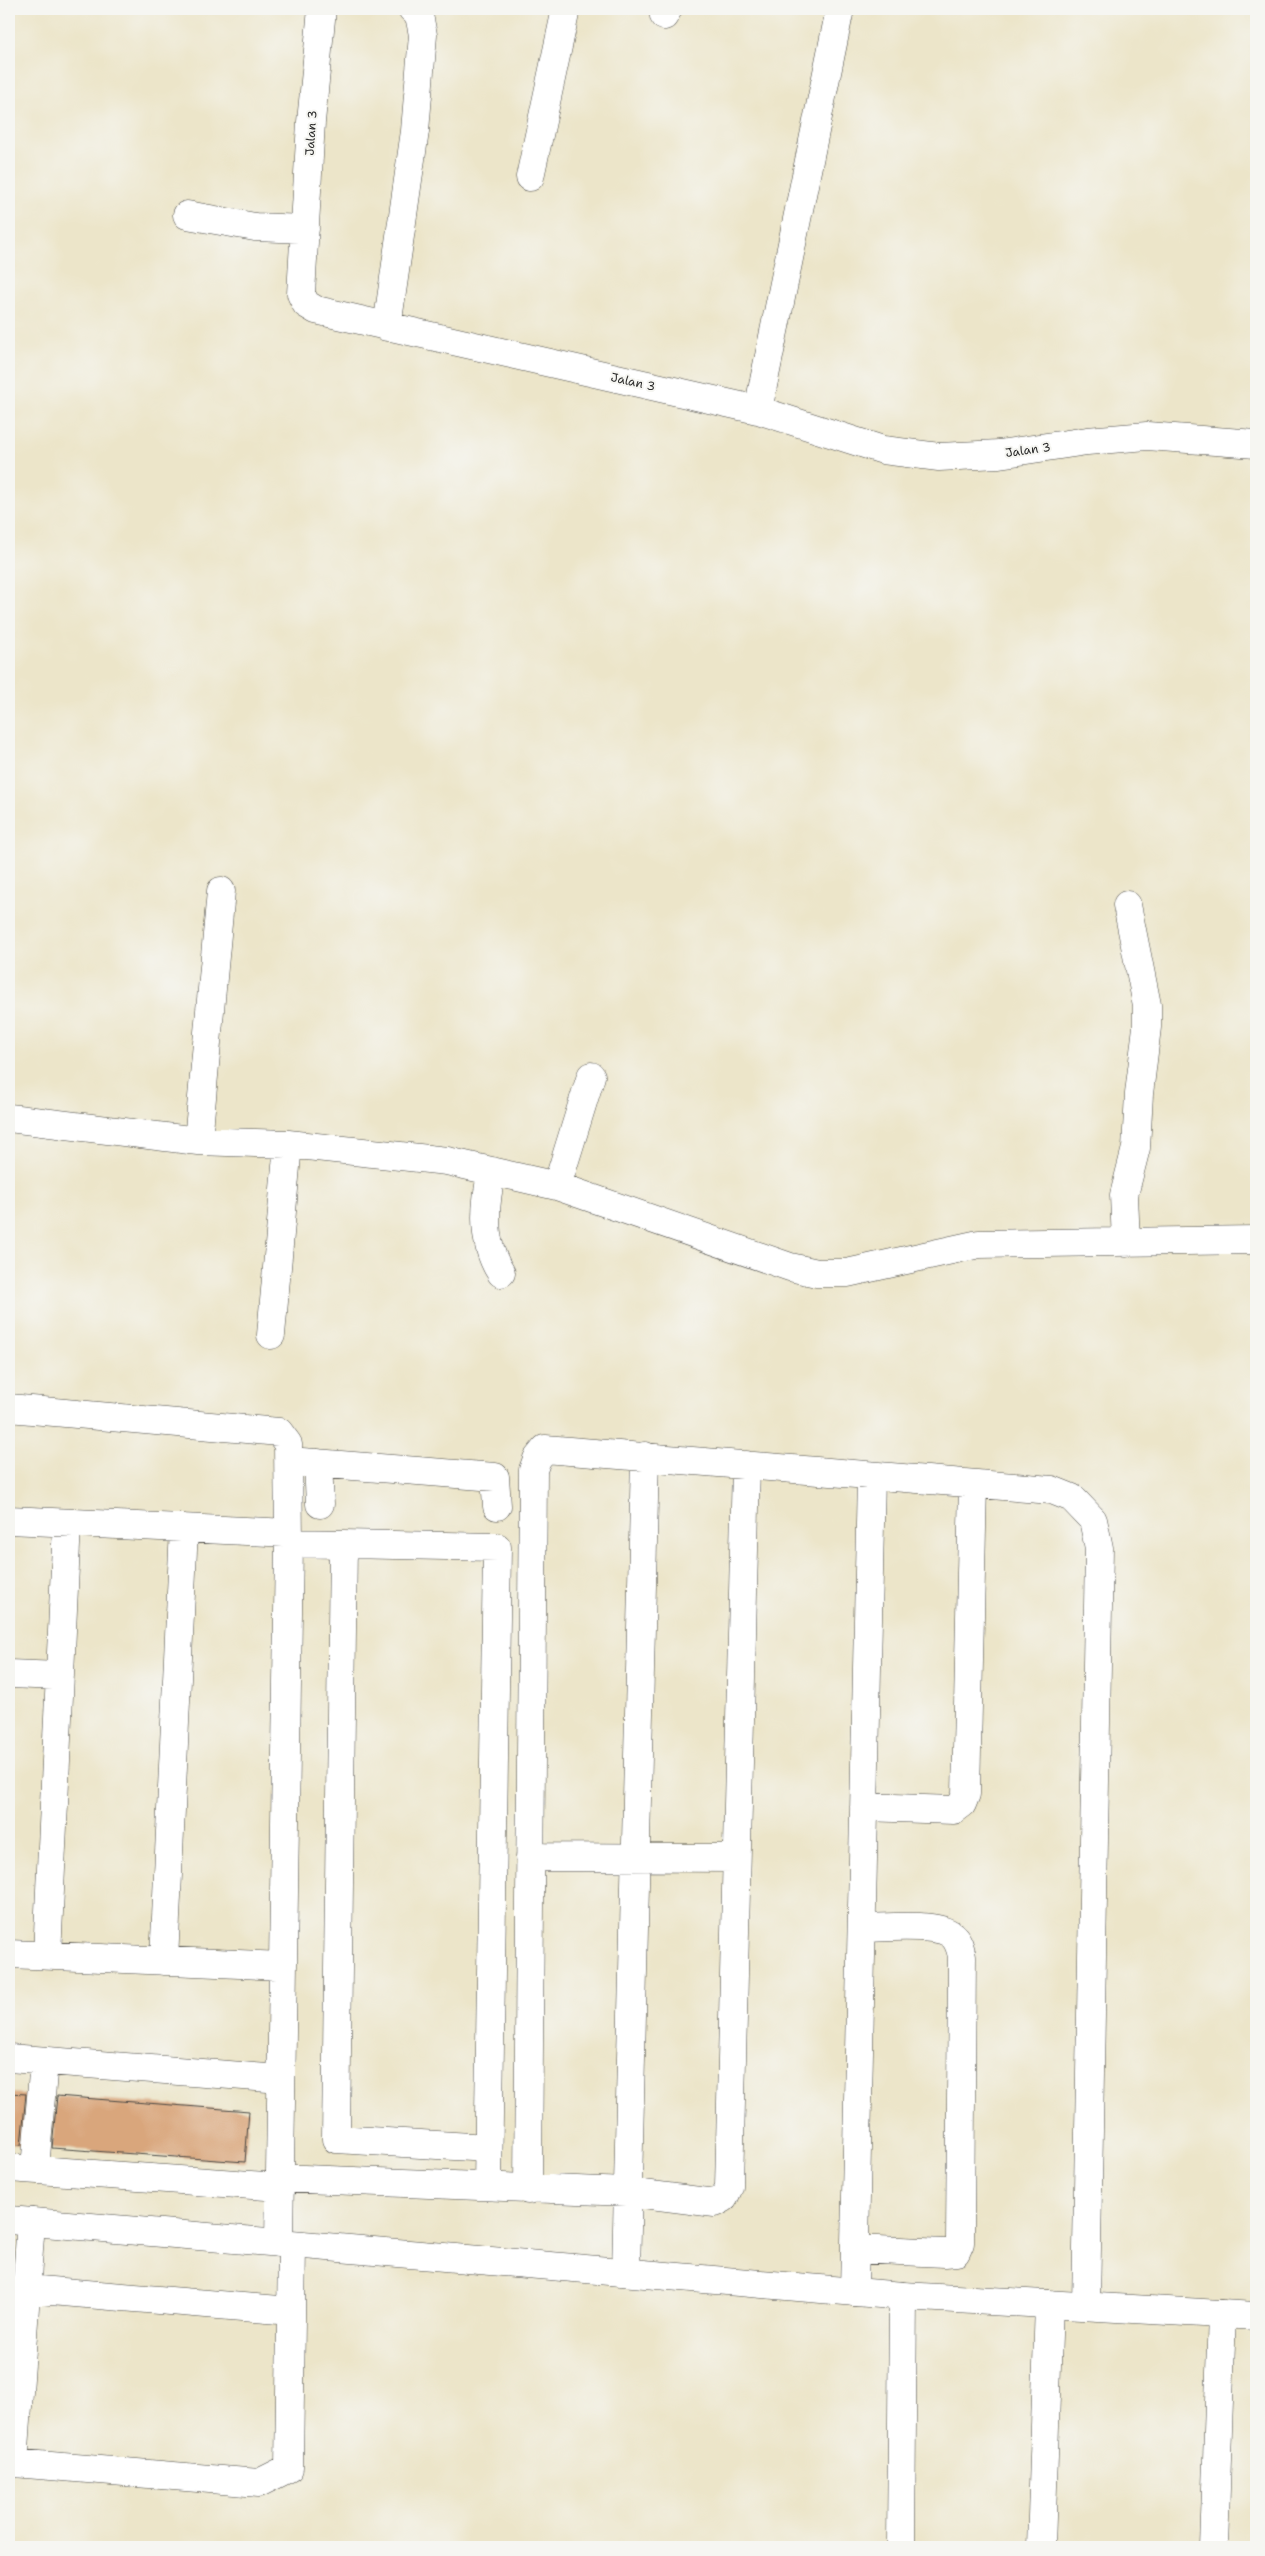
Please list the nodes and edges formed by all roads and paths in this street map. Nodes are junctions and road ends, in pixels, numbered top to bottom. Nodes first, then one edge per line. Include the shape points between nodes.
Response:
1 (322, 9) edge
2 (412, 9) edge
3 (566, 9) edge
4 (840, 9) edge
5 (530, 177) dead end
6 (187, 215) dead end
7 (305, 229) junction
8 (387, 327) junction
9 (758, 410) junction
10 (1256, 444) edge
11 (221, 891) dead end
12 (1127, 905) dead end
13 (591, 1076) dead end
14 (9, 1118) edge
15 (198, 1141) junction
16 (288, 1144) junction
17 (492, 1171) junction
18 (557, 1186) junction
19 (1256, 1240) edge
20 (1126, 1243) junction
21 (501, 1273) dead end
22 (271, 1335) dead end
23 (9, 1408) edge
24 (645, 1456) junction
25 (289, 1460) junction
26 (318, 1463) junction
27 (746, 1465) junction
28 (871, 1476) junction
29 (973, 1484) junction
30 (320, 1504) dead end
31 (497, 1506) dead end
32 (9, 1520) edge
33 (67, 1522) junction
34 (184, 1528) junction
35 (289, 1538) junction
36 (343, 1544) junction
37 (9, 1674) edge
38 (60, 1676) junction
39 (864, 1808) junction
40 (530, 1857) junction
41 (635, 1858) junction
42 (736, 1858) junction
43 (862, 1928) junction
44 (9, 1954) edge
45 (46, 1955) junction
46 (164, 1961) junction
47 (283, 1966) junction
48 (9, 2058) edge
49 (44, 2061) junction
50 (281, 2079) junction
51 (488, 2148) junction
52 (9, 2168) edge
53 (35, 2170) junction
54 (279, 2182) junction
55 (488, 2186) junction
56 (528, 2190) junction
57 (627, 2192) junction
58 (20, 2221) edge
59 (286, 2244) junction
60 (855, 2249) junction
61 (626, 2272) junction
62 (26, 2288) junction
63 (854, 2292) junction
64 (903, 2296) junction
65 (1049, 2304) junction
66 (1086, 2306) junction
67 (291, 2311) junction
68 (1222, 2314) junction
69 (1256, 2316) edge
70 (902, 2547) edge
71 (1041, 2547) edge
72 (1214, 2547) edge

1 - 7 street, Jalan 3
2 - 8 street via 419,15 423,35 415,131
3 - 5 street
4 - 9 street
6 - 7 street via 255,227
7 - 8 street, Jalan 3 via 301,294 306,304 316,310
8 - 9 street, Jalan 3
9 - 10 street, Jalan 3 via 882,450 939,457 999,454 1147,436
11 - 15 street
12 - 20 street via 1147,1005 1148,1028 1140,1078 1136,1148 1124,1195
13 - 18 street
14 - 15 street
15 - 16 street
16 - 17 street via 447,1161
16 - 22 street
17 - 18 street
17 - 21 street via 485,1200 486,1218 491,1255
18 - 20 street via 790,1267 817,1273 846,1273 979,1244
19 - 20 street
23 - 25 street via 279,1432 288,1444
24 - 27 street
24 - 40 street via 545,1449 533,1470
24 - 41 street
25 - 26 street
25 - 35 street
26 - 30 street
26 - 31 street via 495,1477
27 - 28 street
27 - 42 street
28 - 29 street
28 - 39 street
29 - 39 street via 966,1794 962,1804 954,1810
29 - 66 street via 1052,1490 1072,1498 1093,1520 1098,1548
32 - 33 street
33 - 34 street
33 - 38 street
34 - 35 street
34 - 46 street
35 - 36 street
35 - 47 street
36 - 51 street via 336,2139
36 - 51 street via 497,1547
37 - 38 street
38 - 45 street
39 - 43 street
40 - 41 street
40 - 56 street
41 - 42 street
41 - 57 street
42 - 57 street via 729,2187 724,2198 715,2203
43 - 60 street
43 - 60 street via 936,1928 951,1934 959,1944 962,1956 960,2243 956,2252 946,2253
44 - 45 street
45 - 46 street
46 - 47 street
47 - 50 street
48 - 49 street
49 - 50 street
49 - 53 street
50 - 54 street
51 - 55 street
52 - 53 street
53 - 54 street
54 - 55 street
54 - 59 street
55 - 56 street
56 - 57 street
57 - 61 street
58 - 59 street
58 - 62 street
59 - 61 street
59 - 67 street
60 - 63 street
61 - 63 street
62 - 67 street
62 - 67 street via 14,2463 259,2483 289,2468
63 - 64 street
64 - 65 street
64 - 70 street
65 - 66 street
65 - 71 street
66 - 68 street
68 - 69 street
68 - 72 street

